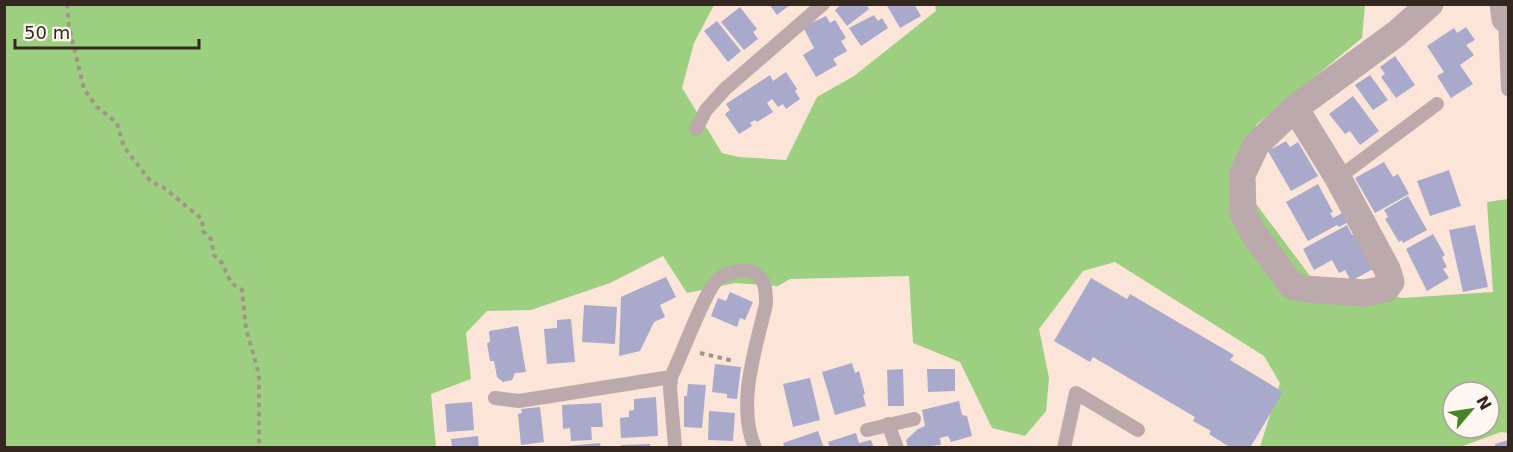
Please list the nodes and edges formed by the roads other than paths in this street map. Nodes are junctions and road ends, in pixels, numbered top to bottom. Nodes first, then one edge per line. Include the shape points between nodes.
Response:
1 (823, 4) edge
2 (1430, 4) edge
3 (1506, 14) edge
4 (1509, 88) edge
5 (1437, 104) dead end
6 (1295, 108) junction
7 (696, 129) dead end
8 (1338, 178) junction
9 (671, 377) junction
10 (495, 398) dead end
11 (914, 418) dead end
12 (888, 424) junction
13 (867, 430) dead end
14 (1138, 430) dead end
15 (675, 446) dead end
16 (755, 447) edge
17 (897, 447) edge
18 (1064, 447) edge

1 - 7 lane via 725,89 705,110
2 - 6 street via 1396,34
3 - 4 lane
5 - 8 lane
6 - 8 street
6 - 8 street via 1256,145 1242,175 1243,214 1292,286 1364,293 1386,288 1391,282 1387,269
9 - 10 lane via 519,401
9 - 15 lane
9 - 16 lane via 716,281 734,272 751,271 761,277 766,297 747,399 750,437
11 - 12 lane
12 - 13 lane
12 - 17 lane
14 - 18 lane via 1076,393

